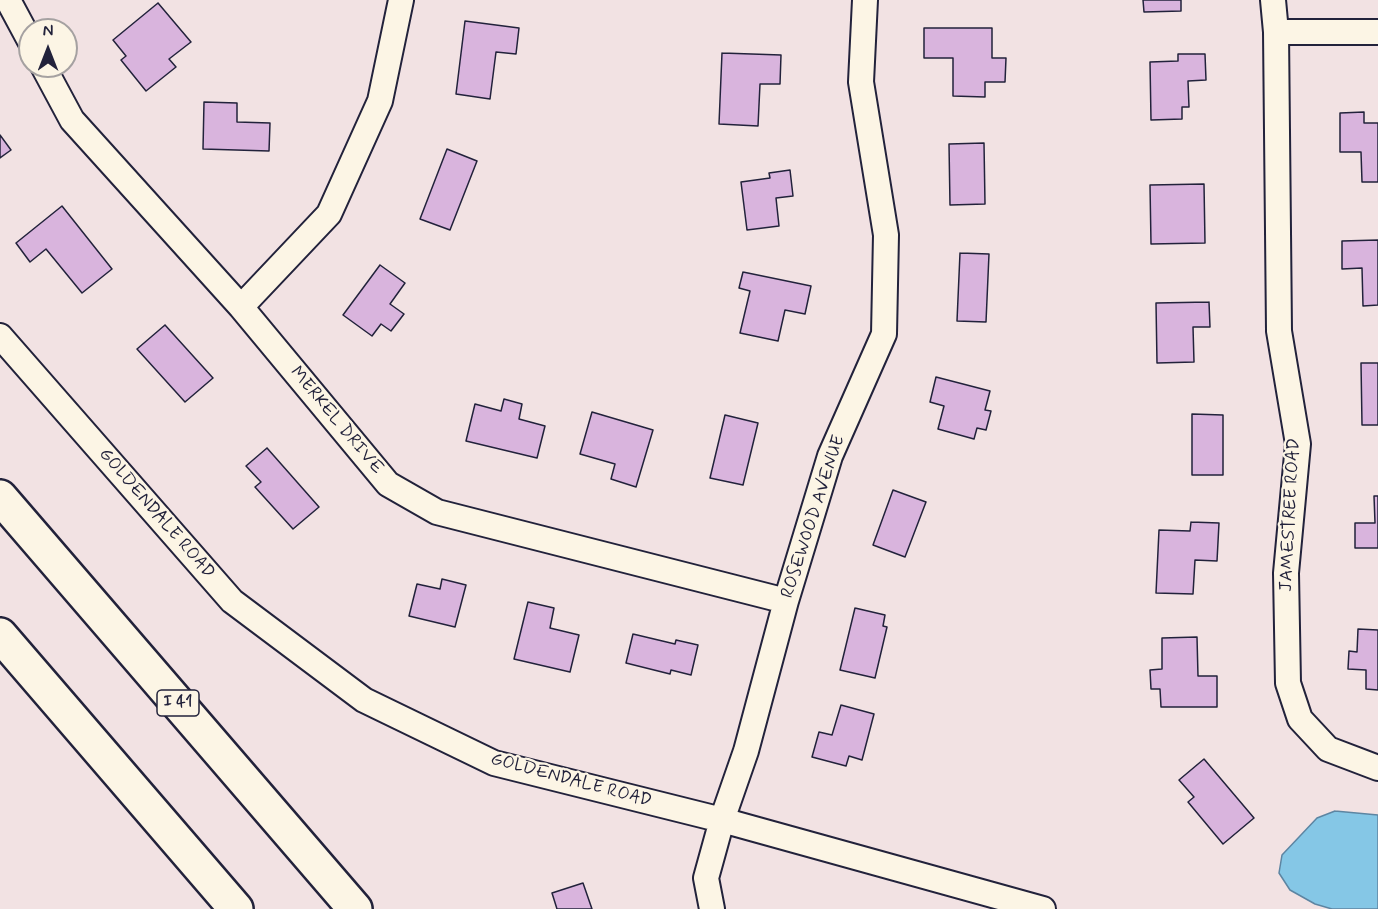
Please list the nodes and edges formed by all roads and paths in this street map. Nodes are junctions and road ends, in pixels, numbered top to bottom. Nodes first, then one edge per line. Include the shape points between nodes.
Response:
1 (8, 0) edge
2 (401, 0) edge
3 (865, 0) edge
4 (1273, 0) edge
5 (18, 19) edge
6 (1378, 32) edge
7 (1276, 33) junction
8 (49, 78) edge
9 (242, 308) junction
10 (0, 336) edge
11 (0, 497) edge
12 (786, 601) junction
13 (0, 635) edge
14 (1378, 768) edge
15 (722, 820) junction
16 (236, 909) edge
17 (355, 909) edge
18 (712, 909) edge
19 (1043, 909) edge

1 - 5 street
2 - 9 street via 380,101 328,214
3 - 12 street, ROSEWOOD AVENUE via 861,82 886,235 884,334 830,456
4 - 7 street, JAMESTREE ROAD
6 - 7 street
7 - 14 street, JAMESTREE ROAD via 1279,331 1298,444 1286,573 1288,683 1300,719 1328,749
8 - 9 street, MERKEL DRIVE via 72,120
9 - 12 street, MERKEL DRIVE via 388,484 437,512
10 - 15 street, GOLDENDALE ROAD via 232,601 364,700 494,763
11 - 17 highway, I 41
12 - 15 street, ROSEWOOD AVENUE via 746,752
13 - 16 highway
15 - 18 street, ROSEWOOD AVENUE via 706,878
15 - 19 street, GOLDENDALE ROAD

